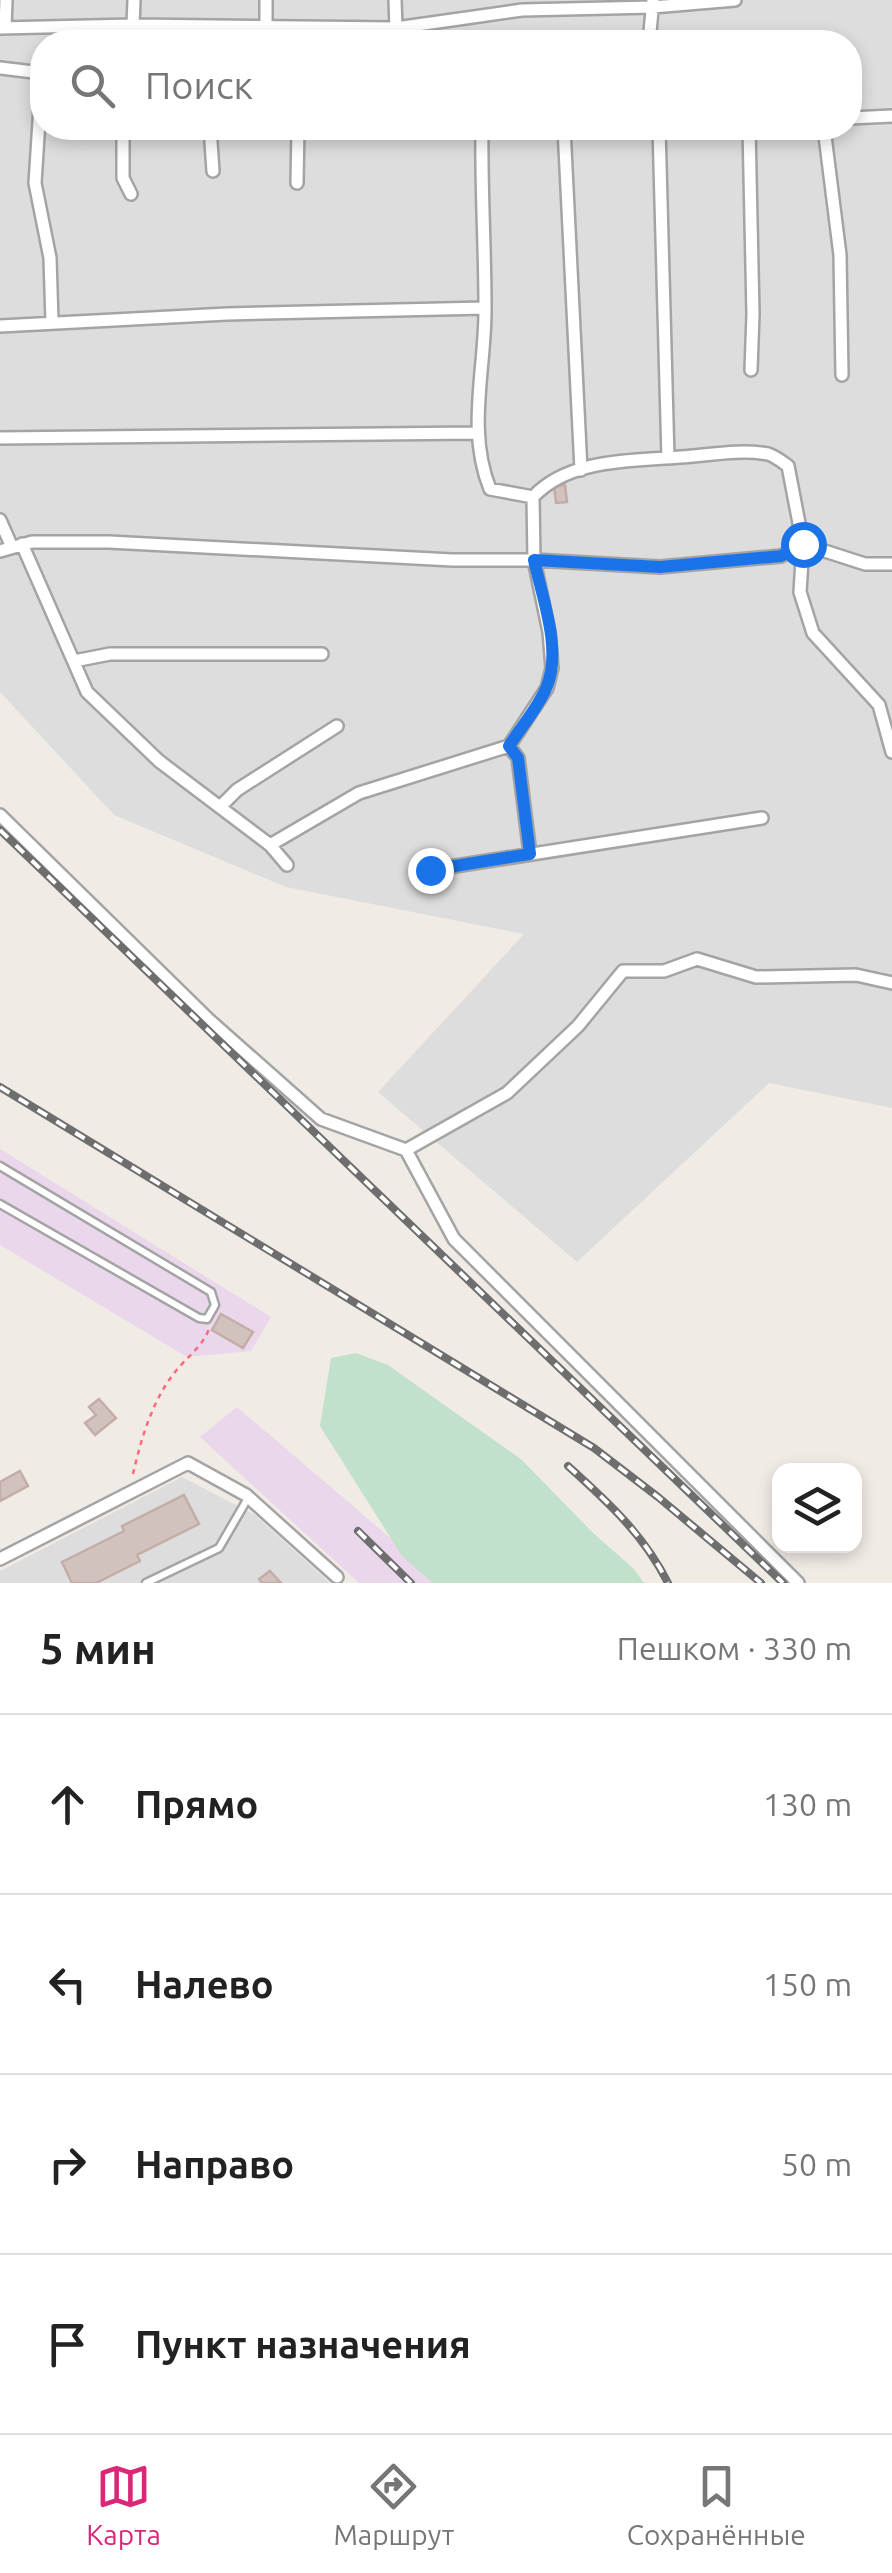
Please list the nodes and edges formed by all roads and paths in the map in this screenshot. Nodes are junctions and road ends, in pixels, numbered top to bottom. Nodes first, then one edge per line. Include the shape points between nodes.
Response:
1 (6, 0) edge
2 (134, 0) edge
3 (266, 0) edge
4 (396, 0) edge
5 (735, 0) edge
6 (652, 3) edge
7 (522, 5) edge
8 (133, 25) junction
9 (3, 28) edge
10 (266, 28) junction
11 (396, 28) junction
12 (650, 30) edge
13 (0, 68) edge
14 (30, 72) edge
15 (892, 116) edge
16 (862, 117) edge
17 (38, 140) edge
18 (122, 140) edge
19 (211, 140) edge
20 (298, 140) edge
21 (482, 140) edge
22 (565, 140) edge
23 (659, 140) edge
24 (748, 140) edge
25 (826, 140) edge
26 (213, 170) dead end
27 (296, 183) dead end
28 (131, 194) dead end
29 (485, 308) junction
30 (52, 322) junction
31 (0, 326) edge
32 (751, 370) dead end
33 (842, 375) dead end
34 (476, 433) junction
35 (0, 438) edge
36 (668, 458) junction
37 (581, 470) junction
38 (533, 496) junction
39 (0, 520) edge
40 (803, 544) junction
41 (11, 547) edge
42 (534, 560) junction
43 (892, 564) edge
44 (322, 654) dead end
45 (74, 661) junction
46 (337, 726) dead end
47 (509, 746) junction
48 (892, 752) edge
49 (221, 806) junction
50 (0, 816) edge
51 (762, 818) dead end
52 (270, 845) junction
53 (530, 854) junction
54 (287, 865) dead end
55 (430, 870) dead end
56 (892, 982) edge
57 (406, 1150) junction
58 (0, 1166) edge
59 (0, 1204) edge
60 (207, 1319) junction
61 (130, 1490) junction
62 (248, 1497) junction
63 (0, 1559) edge
64 (337, 1577) dead end
65 (146, 1583) edge
66 (798, 1583) edge

1 - 9 street
2 - 8 street
3 - 10 street
4 - 11 street
5 - 6 street
6 - 7 street
6 - 12 street
7 - 11 street
8 - 9 street
8 - 10 street
10 - 11 street
13 - 14 street
15 - 16 street
17 - 30 street via 36,184 50,258
18 - 28 street via 123,178
19 - 26 street
20 - 27 street
21 - 29 street
22 - 37 street
23 - 36 street
24 - 32 street
25 - 33 street via 840,255
29 - 30 street
29 - 34 street
30 - 31 street
34 - 35 street
34 - 38 street via 490,489
36 - 37 street
36 - 40 street via 772,455 788,466
37 - 38 street
38 - 42 street
39 - 41 street
40 - 42 street via 781,556 660,567
40 - 43 street via 865,564
40 - 48 street via 800,592 812,634 879,706
41 - 42 street via 109,542
41 - 45 street
42 - 47 street via 552,668 547,688
44 - 45 street via 110,654
45 - 49 street via 87,692 106,713 192,789
46 - 49 street
47 - 52 street via 359,794
47 - 53 street via 518,758
49 - 52 street
50 - 57 street via 208,1020 322,1119
51 - 53 street
52 - 54 street
53 - 55 street
56 - 57 street via 856,975 756,976 697,959 664,971 624,971 507,1093
57 - 66 street via 454,1239
58 - 60 lane via 211,1292 215,1305
59 - 60 lane
60 - 61 path via 205,1339 155,1406
61 - 62 street via 188,1463
61 - 63 street
62 - 64 street
62 - 65 lane via 219,1548

